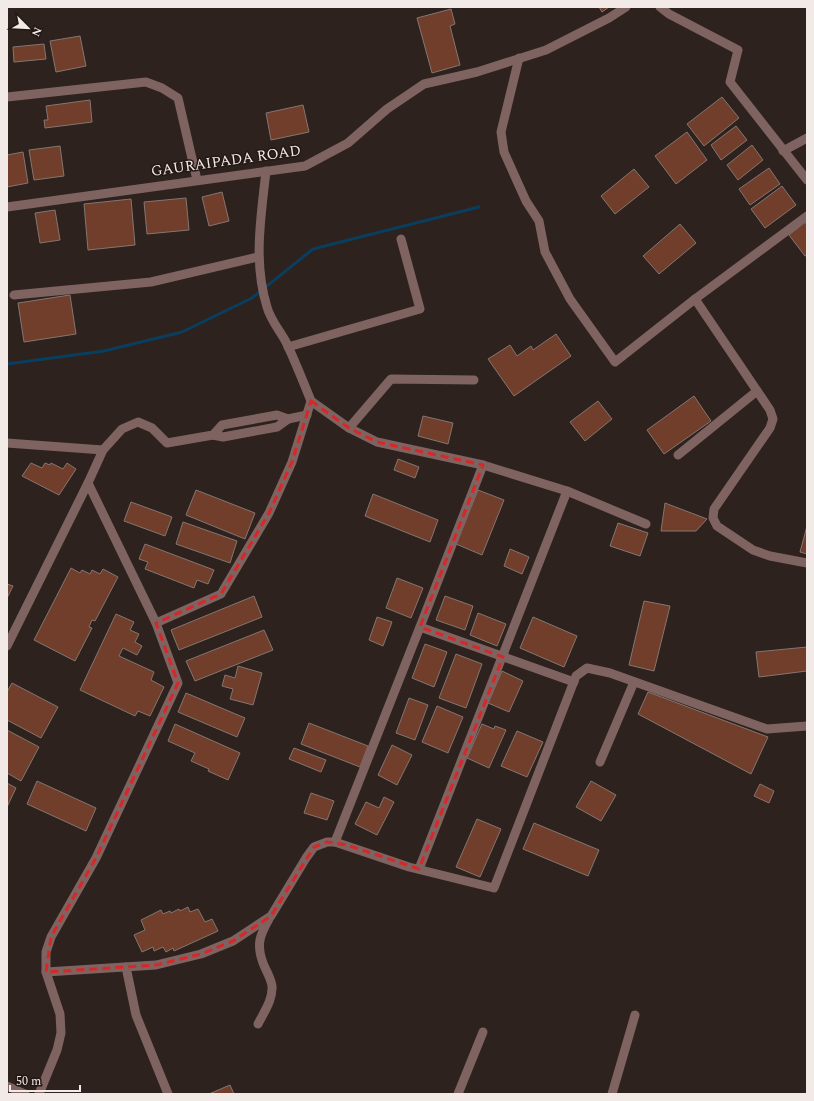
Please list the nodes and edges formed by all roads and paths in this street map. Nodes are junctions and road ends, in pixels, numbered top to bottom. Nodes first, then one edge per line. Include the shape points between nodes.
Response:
1 (626, 7) edge
2 (660, 7) edge
3 (519, 58) junction
4 (7, 97) edge
5 (807, 138) edge
6 (783, 151) junction
7 (266, 171) junction
8 (197, 180) junction
9 (807, 180) edge
10 (7, 207) edge
11 (807, 216) edge
12 (401, 239) dead end
13 (258, 257) junction
14 (14, 295) dead end
15 (695, 299) junction
16 (288, 347) junction
17 (474, 380) dead end
18 (757, 391) junction
19 (311, 401) junction
20 (307, 415) junction
21 (349, 428) junction
22 (7, 443) edge
23 (104, 450) junction
24 (678, 455) dead end
25 (483, 465) junction
26 (88, 484) junction
27 (567, 491) junction
28 (646, 524) dead end
29 (807, 563) edge
30 (156, 623) junction
31 (420, 627) junction
32 (7, 646) edge
33 (503, 657) junction
34 (574, 682) junction
35 (634, 682) junction
36 (807, 726) edge
37 (600, 762) dead end
38 (335, 842) junction
39 (418, 869) junction
40 (271, 916) junction
41 (126, 967) junction
42 (46, 972) junction
43 (635, 1015) dead end
44 (258, 1024) dead end
45 (484, 1032) dead end
46 (7, 1086) edge
47 (25, 1094) edge
48 (38, 1094) edge
49 (168, 1094) edge
50 (458, 1094) edge
51 (612, 1094) edge

1 - 3 street, GAURAIPADA ROAD via 546,50
2 - 6 street via 738,50 730,82
3 - 7 street, GAURAIPADA ROAD via 477,72 424,84 387,109 348,143 305,166
3 - 15 street via 501,132 504,152 526,201 539,221 545,252 570,299 614,362
4 - 8 street via 146,82 162,88 178,98
5 - 6 street
6 - 9 street
7 - 8 street, GAURAIPADA ROAD
7 - 13 street
8 - 10 street, GAURAIPADA ROAD
11 - 15 street
12 - 16 street via 420,309
13 - 14 street via 151,282
13 - 16 street via 260,281 267,309
15 - 18 street
16 - 19 street
17 - 21 street via 391,379
18 - 24 street
18 - 29 street via 770,410 773,419 770,428 714,509 712,518 717,526 753,550
19 - 20 street
19 - 21 street
20 - 23 street via 288,419 277,415 222,425 213,435 167,443 152,428 138,422 122,429
20 - 30 street via 292,462 269,513 221,594
21 - 25 street via 377,442
22 - 23 street
23 - 26 street
25 - 27 street
25 - 31 street
26 - 30 street
26 - 32 street
27 - 28 street
27 - 33 street
30 - 42 street via 178,683 96,858 51,937 46,952
31 - 33 street
31 - 38 street
33 - 34 street
33 - 39 street
34 - 35 street via 576,676 587,668
34 - 39 street via 494,888
35 - 36 street via 767,729
35 - 37 street
38 - 39 street
38 - 40 street via 314,847
40 - 41 street via 233,941 201,954 156,965
40 - 44 street via 261,933 259,949 272,987 269,1004
41 - 42 street
41 - 49 street via 136,1015
42 - 48 street via 60,1014 61,1033 57,1050
43 - 51 street
45 - 50 street
46 - 47 street

